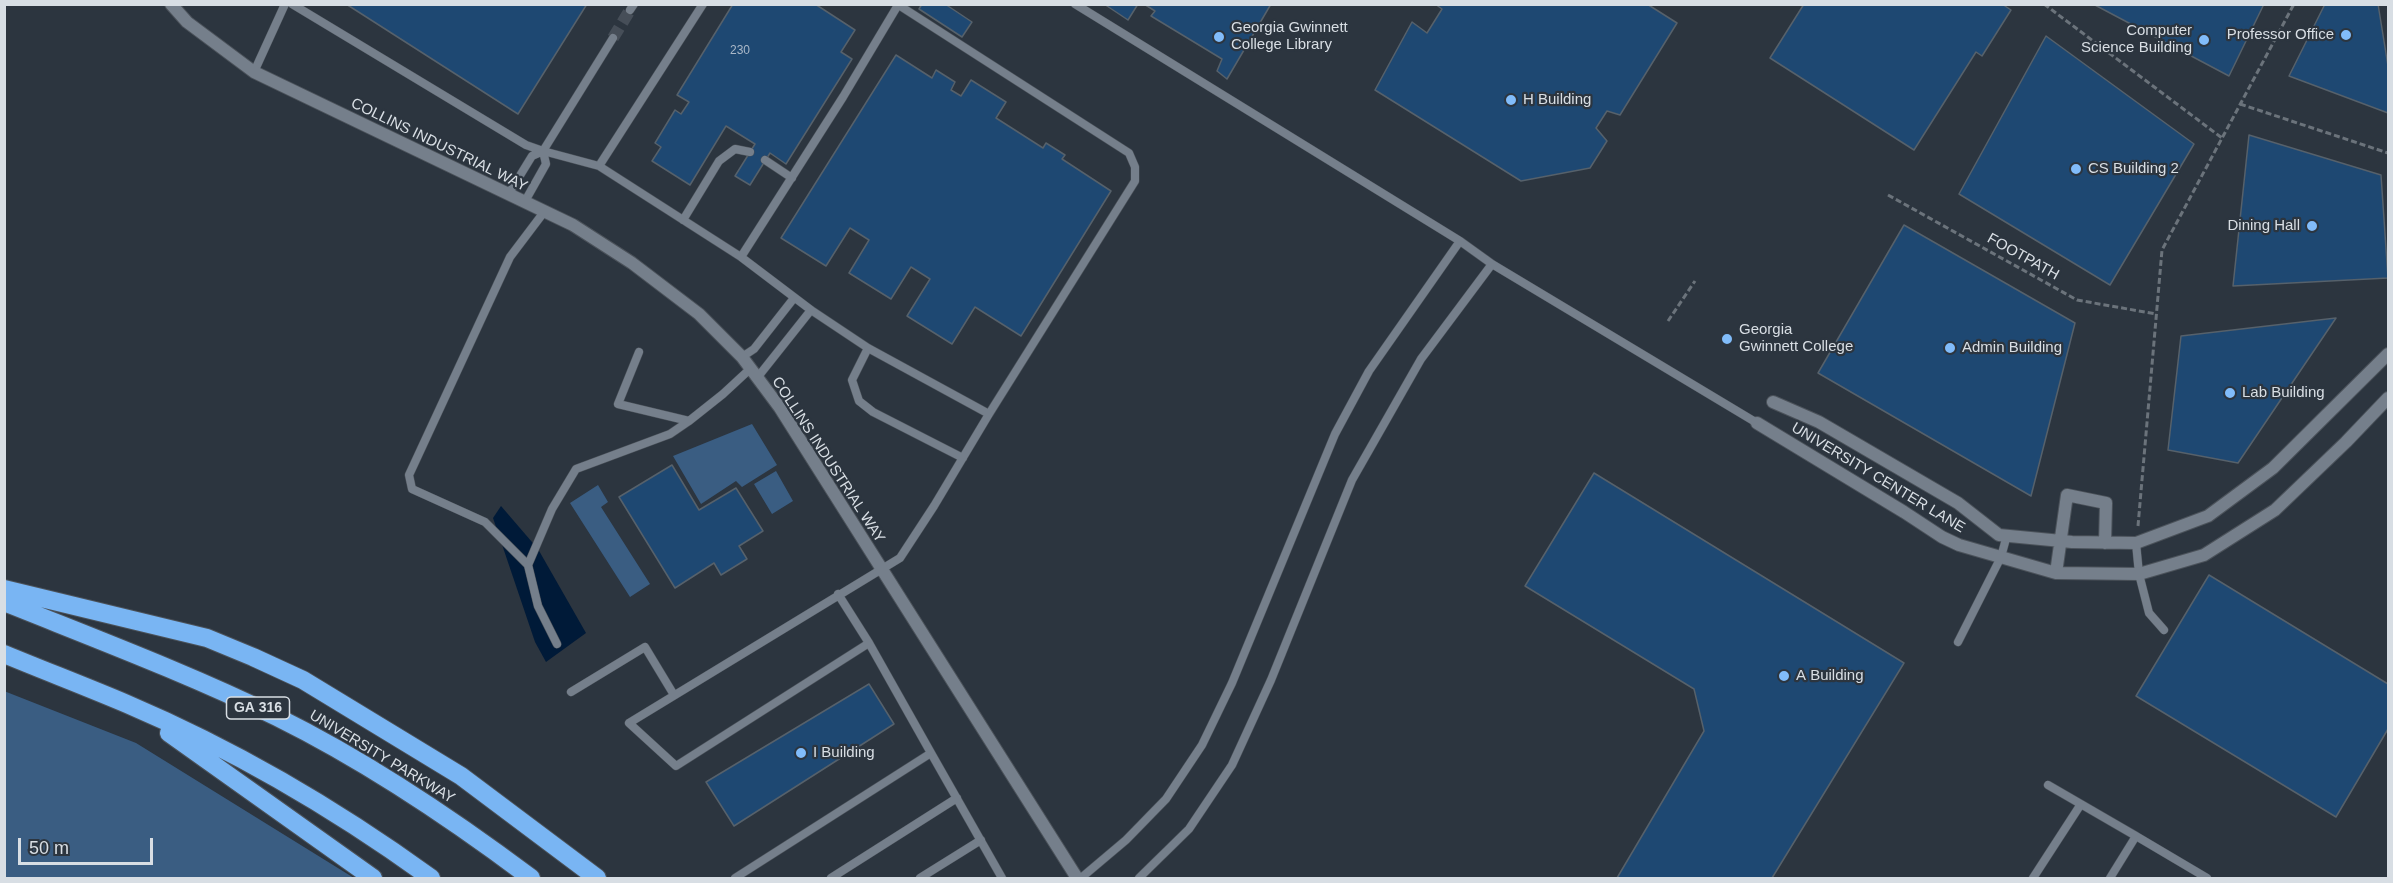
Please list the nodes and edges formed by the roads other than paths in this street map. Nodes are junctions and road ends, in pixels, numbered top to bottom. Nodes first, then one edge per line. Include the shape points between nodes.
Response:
1 (171, 4) edge
2 (285, 4) edge
3 (292, 4) edge
4 (703, 4) edge
5 (1075, 4) edge
6 (897, 5) edge
7 (613, 38) tunnel mouth
8 (254, 72) junction
9 (543, 151) junction
10 (750, 152) dead end
11 (765, 160) dead end
12 (599, 166) junction
13 (792, 178) junction
14 (508, 195) junction
15 (524, 202) junction
16 (543, 212) junction
17 (683, 220) junction
18 (1460, 241) junction
19 (741, 257) junction
20 (1492, 264) junction
21 (794, 298) junction
22 (811, 310) junction
23 (868, 348) junction
24 (639, 352) dead end
25 (2388, 354) edge
26 (742, 357) junction
27 (754, 373) junction
28 (2388, 398) edge
29 (1773, 402) dead end
30 (989, 414) junction
31 (689, 421) junction
32 (1757, 423) joint
33 (963, 458) junction
34 (2007, 535) junction
35 (2060, 541) junction
36 (2105, 543) junction
37 (2136, 543) junction
38 (2001, 557) junction
39 (528, 565) junction
40 (880, 569) junction
41 (2055, 573) junction
42 (2139, 574) junction
43 (4, 589) edge
44 (838, 594) junction
45 (4, 602) edge
46 (2164, 630) dead end
47 (1958, 642) dead end
48 (869, 643) junction
49 (557, 644) dead end
50 (4, 654) edge
51 (571, 692) dead end
52 (674, 695) junction
53 (128, 704) junction
54 (931, 753) junction
55 (2048, 785) dead end
56 (957, 798) junction
57 (2081, 804) junction
58 (2136, 836) junction
59 (981, 840) junction
60 (590, 873) edge
61 (373, 879) edge
62 (431, 879) edge
63 (531, 879) edge
64 (735, 879) edge
65 (831, 879) edge
66 (920, 879) edge
67 (1002, 879) edge
68 (1079, 879) edge
69 (1139, 879) edge
70 (2033, 879) edge
71 (2110, 879) edge
72 (2207, 879) edge

1 - 8 street, COLLINS INDUSTRIAL WAY via 187,22
2 - 8 lane
3 - 9 lane via 526,145
4 - 12 lane
5 - 18 lane
6 - 13 lane
6 - 30 lane via 1130,153 1135,167 1135,181
7 - 9 lane
8 - 14 street, COLLINS INDUSTRIAL WAY
9 - 12 lane
9 - 14 lane via 532,156
9 - 15 lane via 546,164
10 - 17 lane via 735,149 719,160
11 - 13 lane
12 - 17 lane
13 - 19 lane
14 - 15 street, COLLINS INDUSTRIAL WAY
15 - 16 street, COLLINS INDUSTRIAL WAY
16 - 26 street, COLLINS INDUSTRIAL WAY via 573,225 632,263 699,314
16 - 39 lane via 510,256 409,476 412,489 485,522
17 - 19 lane
18 - 20 lane
18 - 68 lane via 1369,370 1335,434 1203,745 1166,799 1126,840
19 - 21 lane
20 - 32 lane
20 - 69 lane via 1421,359 1353,480 1232,765 1189,829
21 - 22 lane
21 - 26 lane via 754,349
22 - 23 lane
22 - 27 lane
23 - 30 lane
23 - 33 lane via 852,380 859,401
24 - 31 lane via 618,404
25 - 37 street, UNIVERSITY CENTER LANE via 2272,468 2208,516
26 - 27 street, COLLINS INDUSTRIAL WAY
27 - 31 lane
27 - 40 street, COLLINS INDUSTRIAL WAY
28 - 42 street, UNIVERSITY CENTER LANE via 2275,510 2204,555
29 - 34 street, UNIVERSITY CENTER LANE via 1845,437 1958,503 1999,535
30 - 33 lane
31 - 39 lane via 670,434 576,469 552,509
32 - 38 street, UNIVERSITY CENTER LANE via 1942,537
33 - 40 lane via 900,558
34 - 35 street, UNIVERSITY CENTER LANE
34 - 38 lane
35 - 36 street, UNIVERSITY CENTER LANE
35 - 36 street via 2067,495 2106,503
35 - 41 street
36 - 37 street, UNIVERSITY CENTER LANE
37 - 42 lane
38 - 41 street, UNIVERSITY CENTER LANE
38 - 47 lane
39 - 49 lane via 538,606
40 - 44 lane
40 - 68 street, COLLINS INDUSTRIAL WAY
41 - 42 street, UNIVERSITY CENTER LANE
42 - 46 lane via 2149,613
43 - 60 highway via 207,638 303,680 461,776
44 - 48 lane
44 - 52 lane
45 - 63 highway, UNIVERSITY PARKWAY / GA 316 via 200,681 279,718 406,789
48 - 52 lane via 676,766 628,723
48 - 54 lane
50 - 53 highway
51 - 52 lane via 645,647
53 - 61 highway
53 - 62 highway via 299,790
54 - 56 lane
54 - 64 lane
55 - 57 lane
56 - 59 lane
56 - 65 lane
57 - 58 lane
57 - 70 lane
58 - 71 lane
58 - 72 lane
59 - 66 lane
59 - 67 lane

